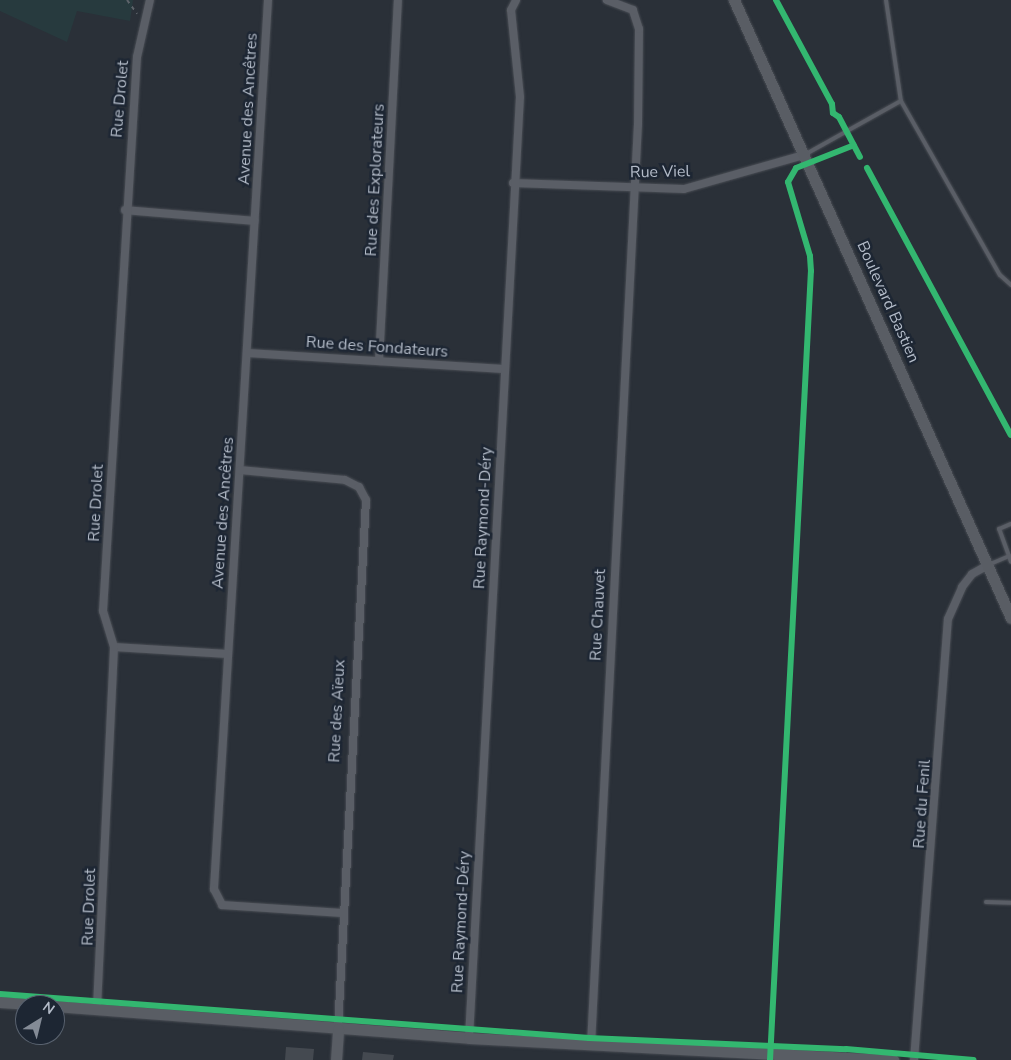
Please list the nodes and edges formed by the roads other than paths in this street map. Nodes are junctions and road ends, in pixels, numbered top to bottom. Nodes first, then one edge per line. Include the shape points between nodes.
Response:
1 (150, 0) edge
2 (268, 0) edge
3 (398, 0) edge
4 (516, 0) edge
5 (608, 0) edge
6 (734, 0) edge
7 (886, 0) edge
8 (901, 101) junction
9 (804, 155) junction
10 (513, 183) junction
11 (634, 187) junction
12 (126, 210) junction
13 (255, 221) junction
14 (1011, 286) edge
15 (248, 353) junction
16 (379, 361) junction
17 (504, 369) junction
18 (240, 470) junction
19 (1011, 524) edge
20 (1009, 553) edge
21 (1011, 562) edge
22 (988, 565) junction
23 (1011, 618) edge
24 (114, 647) junction
25 (228, 654) junction
26 (986, 902) dead end
27 (1011, 903) edge
28 (342, 913) junction
29 (0, 1002) edge
30 (15, 1003) edge
31 (65, 1006) edge
32 (97, 1008) junction
33 (338, 1028) junction
34 (469, 1038) junction
35 (591, 1045) junction
36 (843, 1058) edge
37 (336, 1060) edge
38 (893, 1060) edge
39 (914, 1060) edge

1 - 12 street, Rue Drolet via 137,57
2 - 13 street, Avenue des Ancêtres
3 - 16 street, Rue des Explorateurs
4 - 10 street, Rue Raymond-Déry via 511,10 520,97
5 - 11 street via 633,10 640,30
6 - 9 main road, Boulevard Bastien
7 - 8 lane
8 - 9 lane
8 - 14 lane via 1000,276
9 - 11 street, Rue Viel via 684,189
9 - 22 main road, Boulevard Bastien
10 - 11 street, Rue Viel
10 - 17 street, Rue Raymond-Déry
11 - 35 street, Rue Chauvet
12 - 13 street
12 - 24 street, Rue Drolet via 103,611
13 - 15 street, Avenue des Ancêtres
15 - 16 street, Rue des Fondateurs
15 - 18 street, Avenue des Ancêtres
16 - 17 street, Rue des Fondateurs
17 - 34 street, Rue Raymond-Déry
18 - 25 street, Avenue des Ancêtres
18 - 28 street, Rue des Aïeux via 345,480 359,487 366,500
19 - 20 lane via 998,529
20 - 21 lane
20 - 22 lane
22 - 23 main road, Boulevard Bastien
22 - 39 street, Rue du Fenil via 972,574 962,587 948,619
24 - 25 street
24 - 32 street, Rue Drolet
25 - 28 street, Avenue des Ancêtres via 214,889 222,905
26 - 27 lane
28 - 33 street, Rue des Aïeux
29 - 30 main road
31 - 32 main road
32 - 33 main road
33 - 34 main road
33 - 37 main road, Rue des Aïeux
34 - 35 main road
35 - 36 main road
36 - 38 main road

